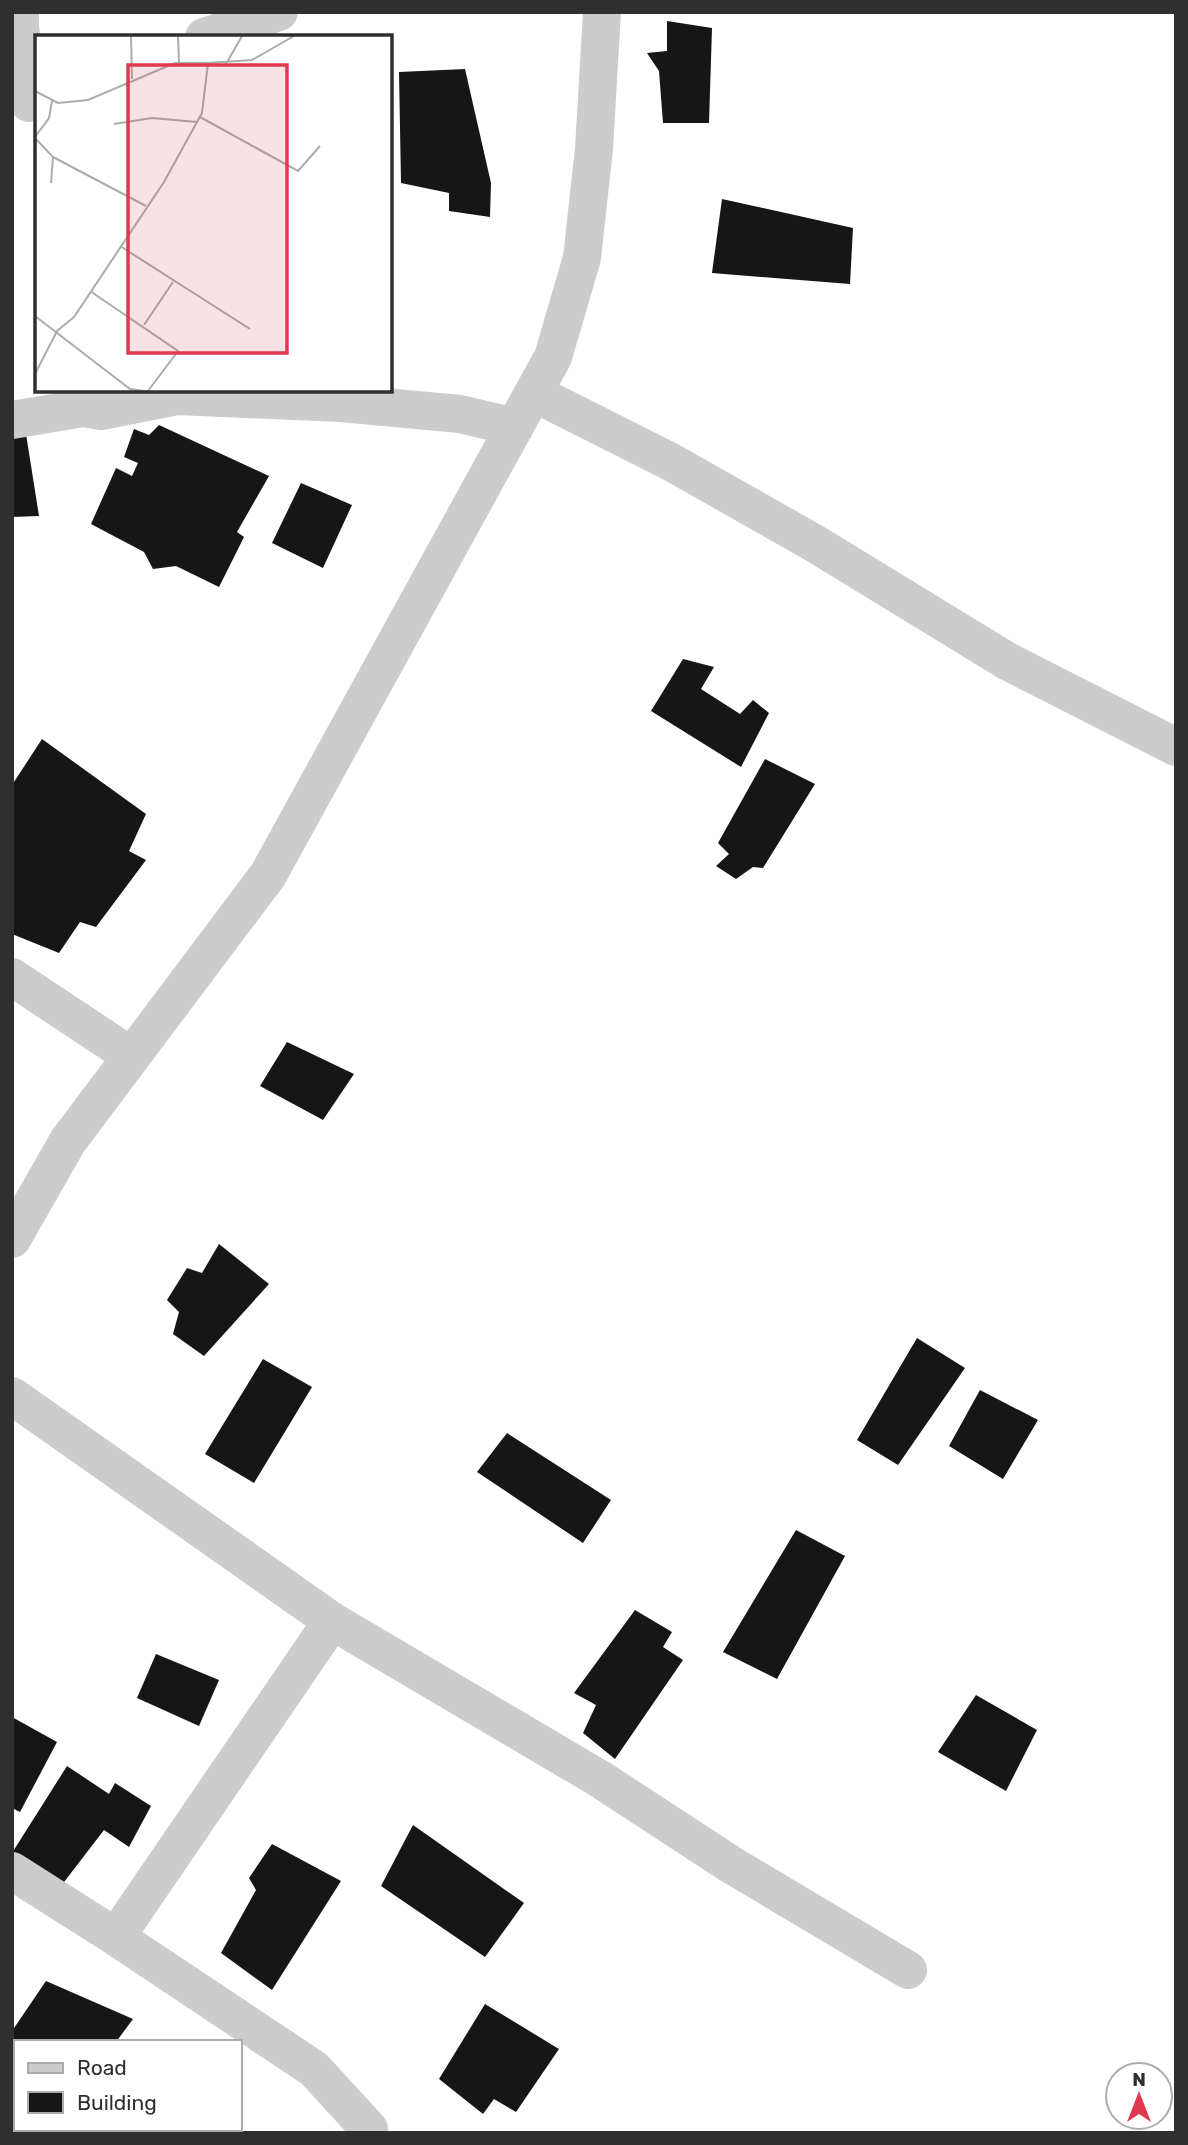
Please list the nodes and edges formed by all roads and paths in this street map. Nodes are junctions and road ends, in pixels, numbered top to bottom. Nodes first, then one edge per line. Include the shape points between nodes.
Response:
1 (20, 12) edge
2 (279, 12) edge
3 (602, 12) edge
4 (210, 35) edge
5 (26, 105) edge
6 (534, 393) junction
7 (12, 420) edge
8 (515, 427) junction
9 (1176, 747) edge
10 (12, 977) edge
11 (131, 1056) junction
12 (12, 1240) edge
13 (12, 1396) edge
14 (332, 1621) junction
15 (12, 1871) edge
16 (116, 1937) junction
17 (908, 1970) dead end
18 (366, 2133) edge

1 - 5 street
2 - 4 street
3 - 6 street via 582,258 553,357
6 - 8 street
6 - 9 street via 671,462 814,543 1007,661
7 - 8 street via 83,408 101,411 177,396 341,403 460,414
8 - 11 street via 268,875
10 - 11 street
11 - 12 street via 68,1141
13 - 14 street
14 - 16 street
14 - 17 street via 600,1779 730,1864
15 - 16 street
16 - 18 street via 314,2069 369,2129

